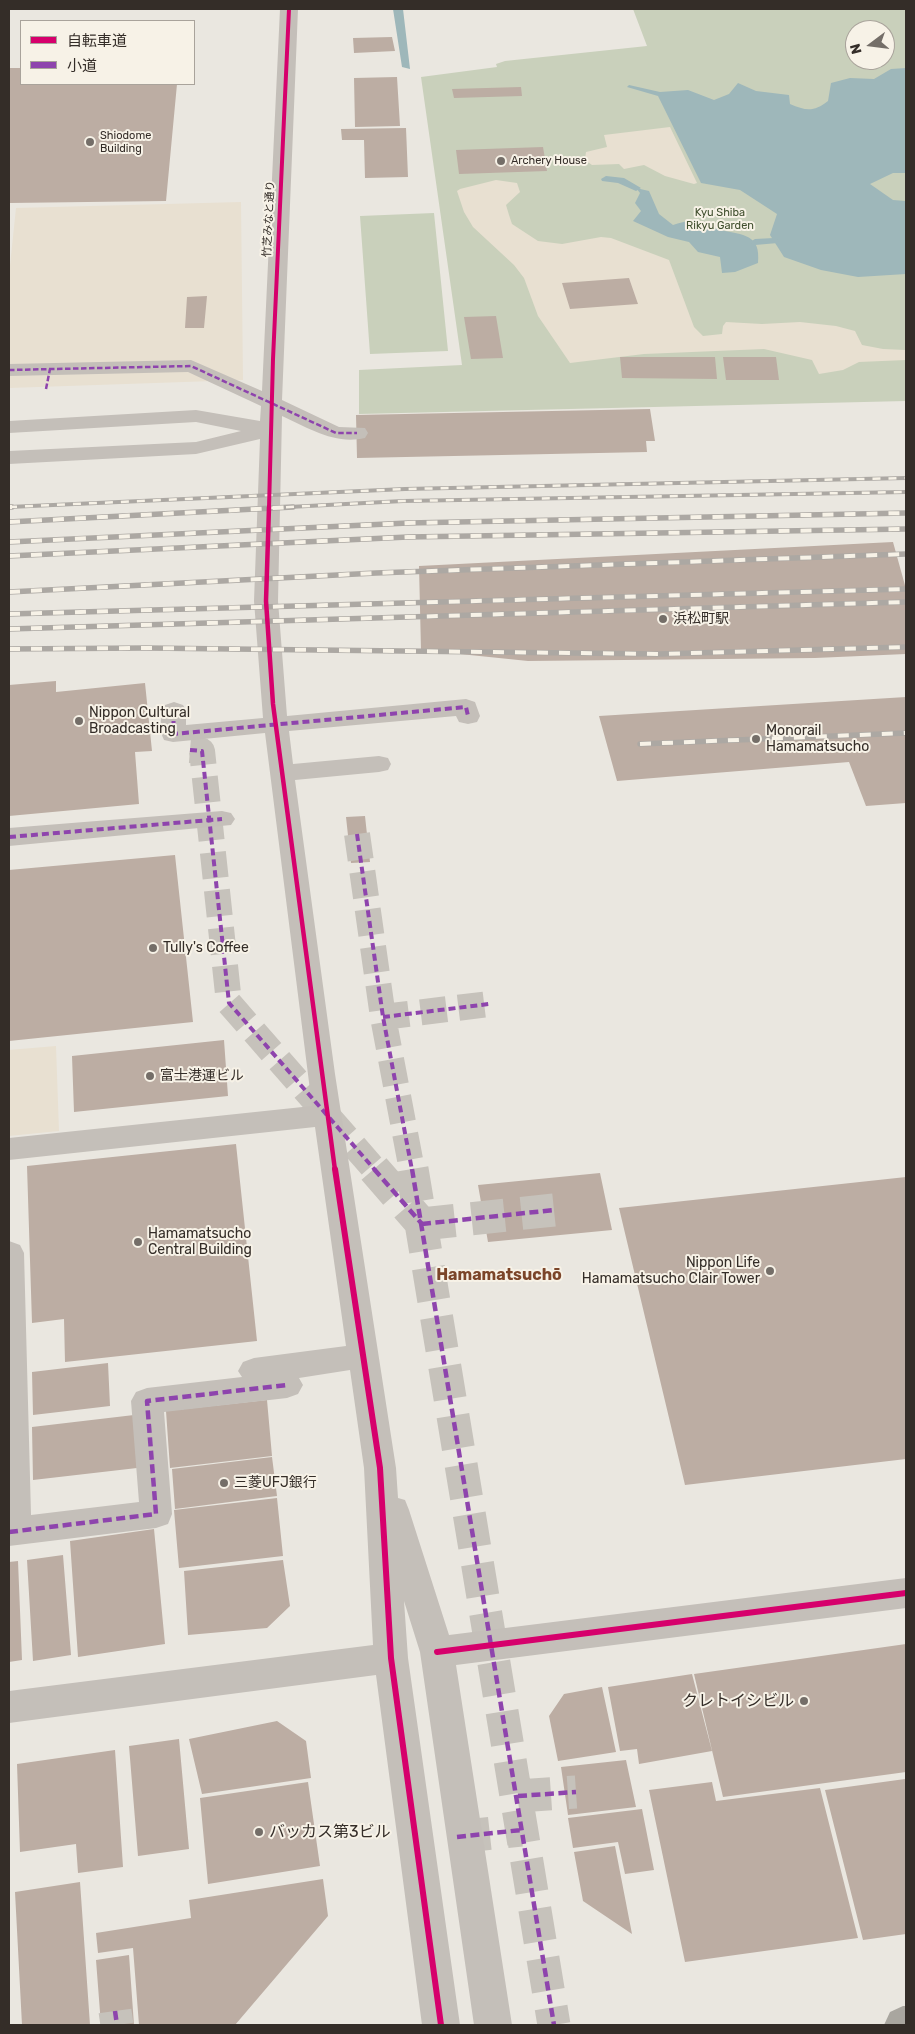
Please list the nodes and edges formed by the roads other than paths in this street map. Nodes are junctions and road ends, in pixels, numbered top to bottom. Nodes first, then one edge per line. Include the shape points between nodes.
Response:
1 (289, 9) edge
2 (9, 370) edge
3 (9, 427) edge
4 (271, 430) junction
5 (357, 433) dead end
6 (9, 458) edge
7 (174, 710) dead end
8 (468, 716) dead end
9 (378, 764) dead end
10 (281, 772) junction
11 (222, 819) dead end
12 (9, 837) edge
13 (328, 1115) junction
14 (9, 1149) edge
15 (9, 1253) edge
16 (364, 1356) junction
17 (195, 1378) dead end
18 (288, 1385) dead end
19 (380, 1468) junction
20 (12, 1532) edge
21 (906, 1594) edge
22 (437, 1652) junction
23 (391, 1658) junction
24 (9, 1707) edge
25 (441, 2025) edge
26 (493, 2025) edge

1 - 4 street, 竹芝みなと通り
2 - 5 street via 48,379 191,366 336,433
3 - 4 street via 196,416
4 - 6 street via 196,448
4 - 10 street, 竹芝みなと通り via 266,601
7 - 8 street via 173,734 466,707
9 - 10 street
10 - 13 street, 竹芝みなと通り
11 - 12 street
13 - 14 street
13 - 16 street, 竹芝みなと通り
15 - 20 street
16 - 17 street
16 - 19 street, 竹芝みなと通り
18 - 20 street via 147,1402 156,1514
19 - 22 street
19 - 23 street
21 - 22 street
22 - 26 street
23 - 24 street
23 - 25 street

